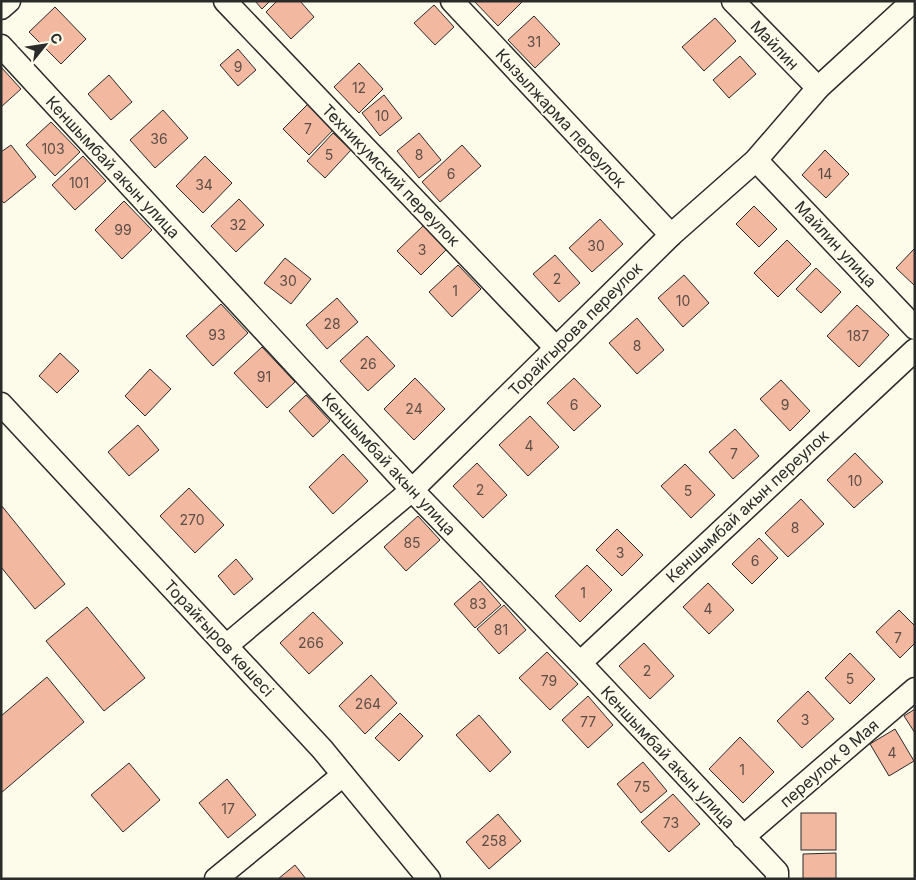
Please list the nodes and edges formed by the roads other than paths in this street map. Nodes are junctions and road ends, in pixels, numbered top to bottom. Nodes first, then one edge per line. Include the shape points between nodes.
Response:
1 (9, 1) edge
2 (225, 1) edge
3 (452, 1) edge
4 (733, 1) edge
5 (912, 1) edge
6 (1, 8) edge
7 (1, 46) edge
8 (818, 88) junction
9 (756, 160) junction
10 (671, 235) junction
11 (915, 328) edge
12 (556, 348) junction
13 (915, 350) edge
14 (1, 404) edge
15 (412, 490) junction
16 (226, 646) junction
17 (580, 663) junction
18 (915, 689) edge
19 (343, 775) junction
20 (743, 837) junction
21 (216, 879) edge
22 (429, 879) edge
23 (777, 879) edge

1 - 6 street
2 - 12 street, Техникумский переулок
3 - 10 street, Кызылжарма переулок
4 - 8 street, Майлин
5 - 8 street, Торайгырова переулок
7 - 15 street, Кеншымбай акын улица
8 - 9 street, Торайгырова переулок
9 - 10 street, Торайгырова переулок
9 - 11 street, Майлин улица
10 - 12 street, Торайгырова переулок
12 - 15 street, Торайгырова переулок
13 - 17 street, Кеншымбай акын переулок
14 - 16 street, Торайғыров көшесі
15 - 16 street, Торайгырова переулок
15 - 17 street, Кеншымбай акын улица
16 - 19 street, Торайғыров көшесі
17 - 20 street, Кеншымбай акын улица
18 - 20 street, переулок 9 Мая
19 - 21 street
19 - 22 street, Торайғыров көшесі
20 - 23 street, Кеншымбай акын улица via 777,872

